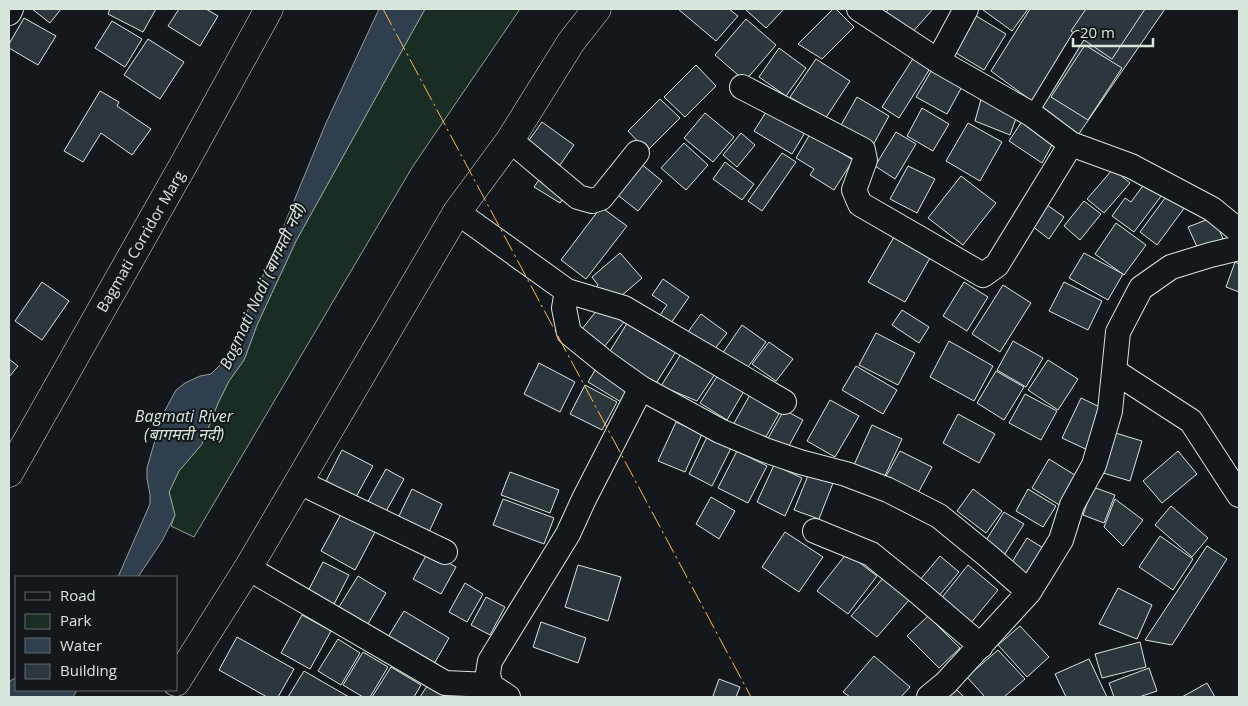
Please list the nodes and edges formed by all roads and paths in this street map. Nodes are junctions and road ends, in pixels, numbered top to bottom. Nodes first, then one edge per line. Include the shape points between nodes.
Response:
1 (11, 9) edge
2 (269, 9) edge
3 (597, 9) edge
4 (859, 9) edge
5 (966, 9) edge
6 (9, 13) edge
7 (1078, 37) dead end
8 (938, 62) junction
9 (742, 88) dead end
10 (1031, 114) junction
11 (510, 140) junction
12 (1071, 144) junction
13 (637, 153) dead end
14 (457, 212) junction
15 (1239, 231) edge
16 (1239, 248) edge
17 (567, 292) junction
18 (1114, 371) junction
19 (641, 388) junction
20 (784, 402) dead end
21 (12, 463) edge
22 (299, 482) junction
23 (1239, 495) edge
24 (816, 531) dead end
25 (445, 552) dead end
26 (248, 568) junction
27 (1029, 592) junction
28 (981, 646) junction
29 (178, 679) edge
30 (499, 691) edge
31 (929, 697) edge

1 - 6 street
2 - 21 street, Bagmati Corridor Marg
3 - 11 street via 571,42
4 - 8 street
5 - 8 street
7 - 10 lane
8 - 10 street
9 - 12 street via 863,150 865,160 854,190 860,204 983,275 997,265
10 - 12 street
11 - 13 street via 578,197 592,201 601,198
11 - 14 street
12 - 15 street via 1131,166 1212,209
14 - 17 street
14 - 22 street
16 - 18 street via 1171,268 1141,288 1118,332
17 - 19 street via 564,308 569,333
17 - 20 street via 624,308
18 - 23 street via 1191,421
18 - 27 street via 1110,411 1094,464 1072,505 1061,540
19 - 27 street via 720,431 800,462 855,477 939,516
19 - 30 street via 568,534 490,661 488,673
22 - 25 street
22 - 26 street
24 - 28 street via 871,554
26 - 29 street
26 - 30 street via 445,684
27 - 28 street
28 - 31 street

